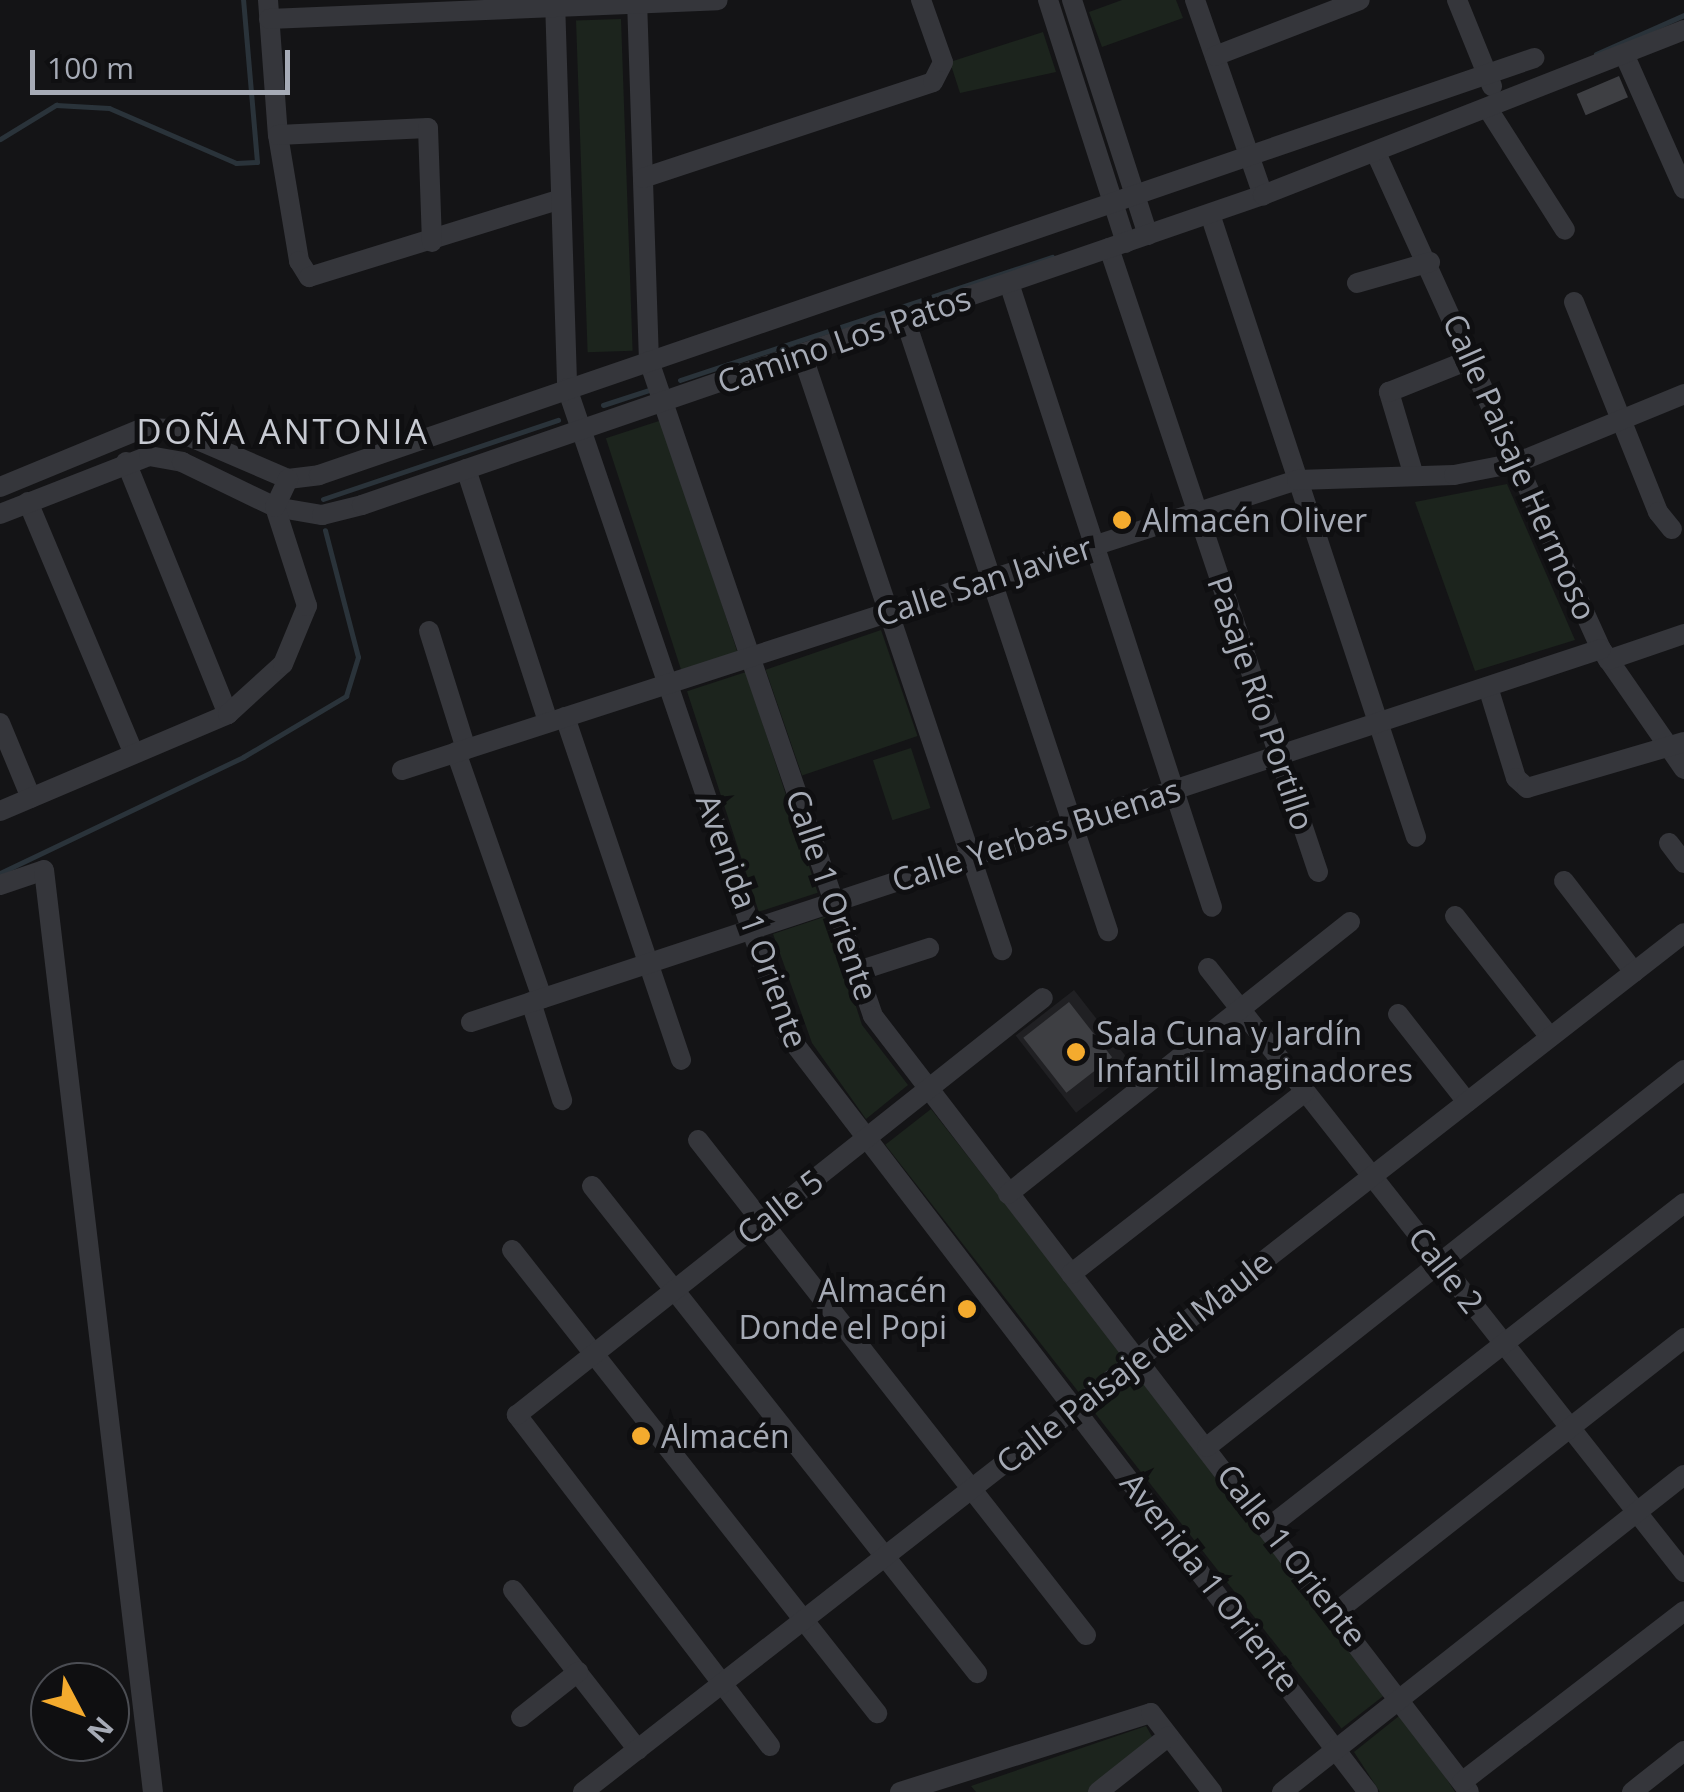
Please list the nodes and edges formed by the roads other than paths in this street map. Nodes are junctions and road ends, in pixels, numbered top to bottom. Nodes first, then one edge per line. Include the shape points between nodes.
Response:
1 (718, 0) edge
2 (921, 0) edge
3 (1048, 0) edge
4 (1072, 0) edge
5 (1196, 0) edge
6 (1360, 0) edge
7 (1456, 0) edge
8 (637, 2) edge
9 (555, 3) edge
10 (268, 10) edge
11 (1684, 30) edge
12 (1214, 56) junction
13 (1625, 56) junction
14 (1534, 58) dead end
15 (1487, 75) junction
16 (1494, 107) junction
17 (278, 135) junction
18 (1376, 153) junction
19 (1251, 161) junction
20 (643, 178) junction
21 (1684, 189) edge
22 (1263, 196) junction
23 (1136, 198) junction
24 (561, 199) junction
25 (1114, 206) junction
26 (1210, 214) junction
27 (1566, 230) dead end
28 (1148, 235) junction
29 (432, 242) junction
30 (1118, 245) junction
31 (1430, 262) junction
32 (1009, 283) junction
33 (1357, 284) dead end
34 (1574, 302) dead end
35 (904, 319) junction
36 (802, 354) junction
37 (1472, 359) junction
38 (649, 360) junction
39 (567, 388) junction
40 (1684, 394) edge
41 (663, 402) junction
42 (1620, 422) junction
43 (577, 432) junction
44 (126, 462) junction
45 (1516, 463) junction
46 (466, 469) junction
47 (1414, 476) junction
48 (288, 480) junction
49 (1296, 480) junction
50 (0, 487) edge
51 (28, 502) junction
52 (275, 507) junction
53 (1196, 512) junction
54 (0, 514) edge
55 (1672, 529) dead end
56 (1092, 546) junction
57 (990, 580) junction
58 (888, 613) junction
59 (429, 631) dead end
60 (1684, 634) edge
61 (1605, 654) junction
62 (751, 657) junction
63 (668, 684) junction
64 (1488, 687) junction
65 (228, 714) junction
66 (557, 719) junction
67 (1378, 723) junction
68 (0, 724) edge
69 (1676, 745) edge
70 (461, 750) junction
71 (134, 754) junction
72 (1279, 755) junction
73 (402, 770) dead end
74 (1684, 770) edge
75 (1174, 790) junction
76 (31, 798) junction
77 (0, 811) edge
78 (1072, 824) junction
79 (1416, 836) dead end
80 (1669, 844) dead end
81 (971, 857) junction
82 (1684, 863) edge
83 (1318, 872) dead end
84 (1564, 881) dead end
85 (0, 885) edge
86 (835, 902) junction
87 (1212, 907) dead end
88 (1455, 916) dead end
89 (1350, 922) dead end
90 (752, 929) junction
91 (1108, 931) dead end
92 (1684, 933) edge
93 (929, 948) dead end
94 (1002, 950) dead end
95 (649, 963) junction
96 (1208, 968) dead end
97 (856, 972) junction
98 (1634, 972) junction
99 (1043, 998) dead end
100 (536, 1000) junction
101 (1239, 1008) junction
102 (1398, 1014) dead end
103 (471, 1022) dead end
104 (1550, 1038) junction
105 (682, 1060) dead end
106 (1684, 1070) edge
107 (928, 1090) junction
108 (1305, 1092) junction
109 (562, 1100) dead end
110 (1467, 1102) junction
111 (698, 1140) dead end
112 (862, 1142) junction
113 (1372, 1177) junction
114 (592, 1186) dead end
115 (1008, 1194) junction
116 (1684, 1203) edge
117 (761, 1222) junction
118 (512, 1250) dead end
119 (1440, 1261) junction
120 (1071, 1274) junction
121 (674, 1291) junction
122 (1684, 1338) edge
123 (1503, 1344) junction
124 (594, 1354) junction
125 (1138, 1359) junction
126 (1074, 1410) junction
127 (1569, 1428) junction
128 (1206, 1446) junction
129 (1684, 1476) edge
130 (972, 1489) junction
131 (1638, 1512) junction
132 (1269, 1527) junction
133 (884, 1557) junction
134 (1684, 1572) edge
135 (512, 1590) dead end
136 (1684, 1611) edge
137 (1336, 1612) junction
138 (803, 1621) junction
139 (1086, 1634) dead end
140 (578, 1672) junction
141 (977, 1673) dead end
142 (722, 1684) junction
143 (1403, 1697) junction
144 (876, 1714) dead end
145 (521, 1718) dead end
146 (1169, 1736) junction
147 (770, 1746) dead end
148 (1340, 1747) junction
149 (638, 1750) junction
150 (1684, 1751) edge
151 (1465, 1787) edge
152 (153, 1792) edge
153 (584, 1792) edge
154 (900, 1792) edge
155 (1098, 1792) edge
156 (1212, 1792) edge
157 (1282, 1792) edge
158 (1368, 1792) edge
159 (1632, 1792) edge

1 - 8 street
2 - 20 street via 943,69 925,86
3 - 25 street, Pasaje Río Portillo
4 - 23 street
5 - 12 street
6 - 12 street
7 - 15 street
8 - 9 street
8 - 20 street, Calle 1 Oriente
9 - 10 street
9 - 24 street, Avenida 1 Oriente
10 - 17 street
11 - 13 street, Camino Los Patos
12 - 19 street
13 - 16 street, Camino Los Patos
13 - 21 street
14 - 15 street, Camino Los Patos
15 - 16 street
15 - 19 street, Camino Los Patos
16 - 18 street, Camino Los Patos
16 - 27 street
17 - 29 street via 428,128
17 - 29 street via 300,267 320,279
18 - 22 street, Camino Los Patos
18 - 31 street, Calle Paisaje Hermoso
19 - 22 street
19 - 23 street, Camino Los Patos
20 - 38 street, Calle 1 Oriente
22 - 26 street, Camino Los Patos
23 - 25 street, Camino Los Patos
23 - 28 street
24 - 29 street
24 - 39 street, Avenida 1 Oriente
25 - 30 street, Pasaje Río Portillo
25 - 38 street, Camino Los Patos
26 - 28 street, Camino Los Patos
26 - 49 street
28 - 30 street, Camino Los Patos
30 - 32 street, Camino Los Patos
30 - 53 street, Pasaje Río Portillo
31 - 33 street
31 - 37 street, Calle Paisaje Hermoso
32 - 35 street, Camino Los Patos
32 - 56 street
34 - 42 street
35 - 36 street, Camino Los Patos
35 - 57 street
36 - 41 street, Camino Los Patos
36 - 58 street
37 - 45 street, Calle Paisaje Hermoso
37 - 47 street via 1390,392
38 - 39 street, Camino Los Patos
38 - 41 street, Calle 1 Oriente
39 - 43 street, Avenida 1 Oriente
39 - 48 street, Camino Los Patos
40 - 42 street, Calle San Javier
41 - 43 street, Camino Los Patos
41 - 62 street, Calle 1 Oriente
42 - 45 street, Calle San Javier
42 - 55 street
43 - 46 street, Camino Los Patos
43 - 63 street, Avenida 1 Oriente
44 - 51 street, Camino Los Patos
44 - 52 street, Camino Los Patos via 172,459
44 - 65 street
45 - 47 street, Calle San Javier
45 - 61 street, Calle Paisaje Hermoso
46 - 52 street, Camino Los Patos via 322,515
46 - 66 street
47 - 49 street, Calle San Javier
48 - 50 street via 172,429 143,428
48 - 52 street
49 - 53 street, Calle San Javier
49 - 67 street
51 - 54 street, Camino Los Patos
51 - 71 street
52 - 65 street via 305,621 283,664
53 - 56 street, Calle San Javier
53 - 72 street, Pasaje Río Portillo
56 - 57 street, Calle San Javier
56 - 75 street
57 - 58 street, Calle San Javier
57 - 78 street
58 - 62 street, Calle San Javier
58 - 81 street
59 - 70 street
60 - 61 street, Calle Yerbas Buenas
61 - 64 street, Calle Yerbas Buenas
61 - 69 street, Calle Paisaje Hermoso
62 - 63 street, Calle San Javier
62 - 86 street, Calle 1 Oriente
63 - 66 street, Calle San Javier
63 - 90 street, Avenida 1 Oriente
64 - 67 street, Calle Yerbas Buenas
64 - 69 street via 1516,778 1527,788
65 - 71 street
66 - 70 street, Calle San Javier
66 - 95 street
67 - 72 street, Calle Yerbas Buenas
67 - 79 street
68 - 76 street
69 - 74 street, Calle Paisaje Hermoso
70 - 73 street, Calle San Javier
70 - 100 street
71 - 76 street
72 - 75 street, Calle Yerbas Buenas
72 - 83 street, Pasaje Río Portillo
75 - 78 street, Calle Yerbas Buenas
75 - 87 street
76 - 77 street
78 - 81 street, Calle Yerbas Buenas
78 - 91 street
80 - 82 street
81 - 86 street, Calle Yerbas Buenas
81 - 94 street
84 - 98 street
85 - 152 street via 44,870
86 - 90 street, Calle Yerbas Buenas
86 - 97 street, Calle 1 Oriente
88 - 104 street
89 - 101 street
90 - 95 street, Calle Yerbas Buenas
90 - 112 street, Avenida 1 Oriente via 796,1052
92 - 98 street, Calle Paisaje del Maule
93 - 97 street
95 - 100 street, Calle Yerbas Buenas
95 - 105 street
96 - 101 street, Calle 2
97 - 107 street, Calle 1 Oriente via 880,1030
98 - 104 street, Calle Paisaje del Maule
99 - 107 street, Calle 5
100 - 103 street, Calle Yerbas Buenas
100 - 109 street
101 - 108 street, Calle 2
101 - 115 street
102 - 110 street
104 - 110 street, Calle Paisaje del Maule
106 - 119 street
107 - 112 street, Calle 5
107 - 115 street, Calle 1 Oriente
108 - 113 street, Calle 2
108 - 120 street
110 - 113 street, Calle Paisaje del Maule
111 - 117 street
112 - 117 street, Calle 5
112 - 126 street, Avenida 1 Oriente
113 - 119 street, Calle 2
113 - 125 street, Calle Paisaje del Maule
114 - 121 street
115 - 120 street, Calle 1 Oriente
116 - 123 street
117 - 121 street, Calle 5
117 - 130 street
118 - 124 street
119 - 123 street, Calle 2
119 - 128 street
120 - 125 street, Calle 1 Oriente
121 - 124 street, Calle 5
121 - 133 street
122 - 127 street
123 - 127 street, Calle 2
123 - 132 street
124 - 138 street
124 - 142 street, Calle 5 via 517,1415
125 - 126 street, Calle Paisaje del Maule
125 - 128 street, Calle 1 Oriente
126 - 130 street, Calle Paisaje del Maule
126 - 148 street, Avenida 1 Oriente
127 - 131 street, Calle 2
127 - 137 street
128 - 132 street, Calle 1 Oriente
129 - 131 street
130 - 133 street, Calle Paisaje del Maule
130 - 139 street
131 - 134 street, Calle 2
131 - 143 street
132 - 137 street, Calle 1 Oriente
133 - 138 street, Calle Paisaje del Maule
133 - 141 street
135 - 140 street
136 - 151 street
137 - 143 street, Calle 1 Oriente
138 - 142 street, Calle Paisaje del Maule
138 - 144 street
140 - 145 street
140 - 149 street
142 - 147 street
142 - 149 street, Calle Paisaje del Maule
143 - 148 street
143 - 151 street, Calle 1 Oriente
146 - 154 street via 1151,1713
146 - 155 street
146 - 156 street
148 - 157 street
148 - 158 street, Avenida 1 Oriente
149 - 153 street, Calle Paisaje del Maule
150 - 159 street

